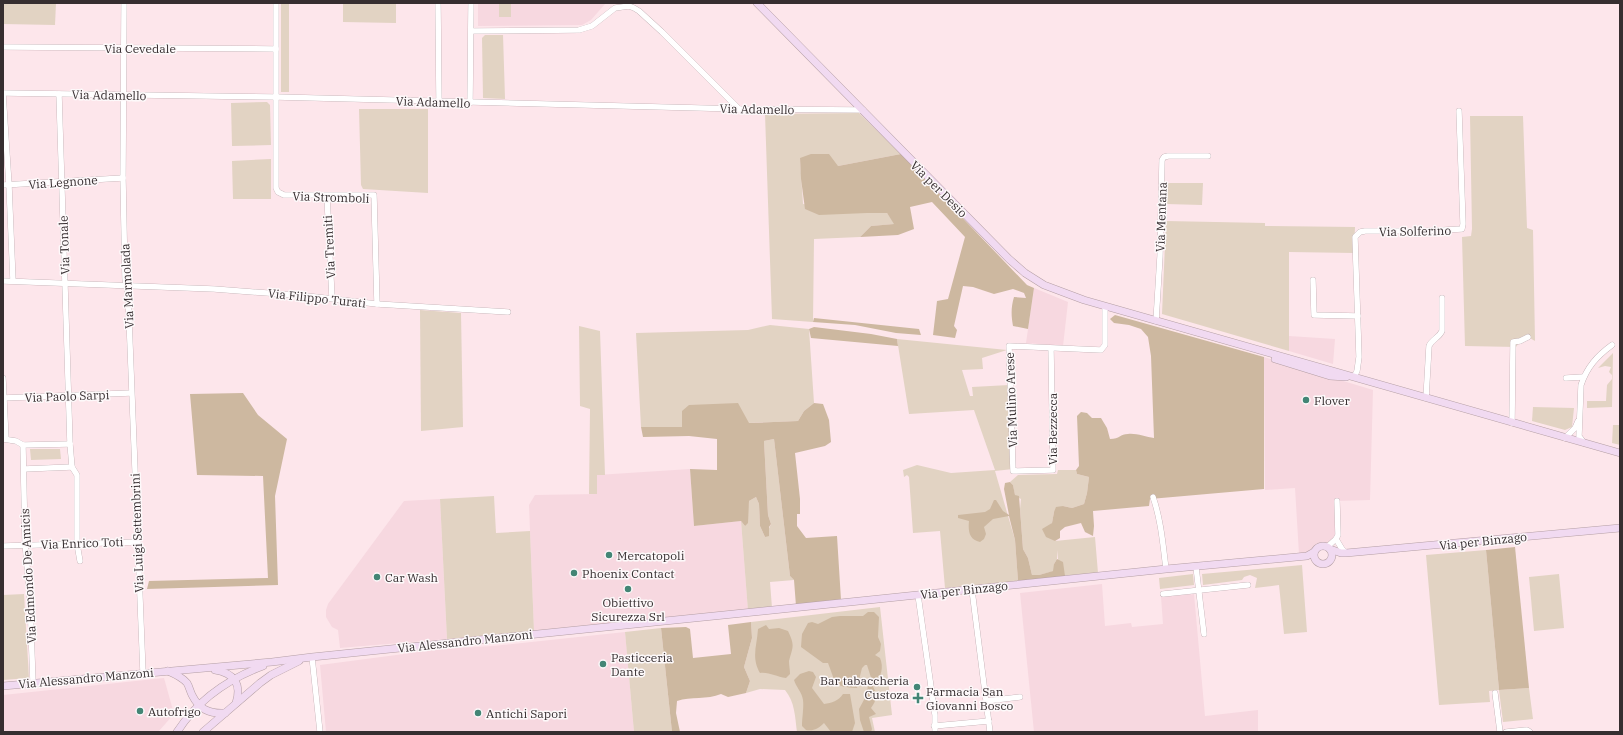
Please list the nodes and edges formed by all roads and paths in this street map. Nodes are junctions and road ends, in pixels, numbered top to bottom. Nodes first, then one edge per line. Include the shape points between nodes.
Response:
1 (124, 3) edge
2 (276, 3) edge
3 (438, 3) edge
4 (471, 3) edge
5 (757, 3) edge
6 (471, 32) junction
7 (3, 47) edge
8 (124, 48) junction
9 (276, 49) junction
10 (3, 93) edge
11 (59, 94) junction
12 (123, 95) junction
13 (276, 97) junction
14 (439, 102) junction
15 (470, 103) junction
16 (739, 109) junction
17 (863, 110) junction
18 (1459, 111) dead end
19 (1208, 156) dead end
20 (123, 178) junction
21 (62, 182) junction
22 (6, 185) edge
23 (327, 196) junction
24 (1313, 280) dead end
25 (3, 281) edge
26 (13, 281) junction
27 (65, 283) junction
28 (126, 285) junction
29 (332, 298) junction
30 (1442, 298) dead end
31 (377, 304) junction
32 (1105, 307) junction
33 (508, 312) dead end
34 (1358, 316) junction
35 (1156, 321) junction
36 (1528, 337) dead end
37 (1612, 345) dead end
38 (1051, 348) junction
39 (1354, 377) junction
40 (1583, 377) junction
41 (3, 378) edge
42 (1566, 378) dead end
43 (131, 393) junction
44 (69, 396) junction
45 (4, 398) edge
46 (1426, 398) junction
47 (1579, 421) junction
48 (1512, 423) junction
49 (1565, 438) junction
50 (5, 439) edge
51 (1584, 443) junction
52 (70, 444) junction
53 (23, 445) junction
54 (1620, 453) edge
55 (72, 467) junction
56 (24, 469) junction
57 (1013, 471) joint
58 (1153, 497) dead end
59 (1337, 501) dead end
60 (1620, 528) edge
61 (1336, 539) junction
62 (138, 542) junction
63 (77, 544) junction
64 (25, 545) junction
65 (3, 546) edge
66 (1329, 548) junction
67 (1314, 552) junction
68 (1343, 553) junction
69 (1307, 556) junction
70 (1332, 557) junction
71 (80, 561) dead end
72 (1316, 561) junction
73 (1196, 566) junction
74 (1166, 569) junction
75 (1248, 585) dead end
76 (972, 590) junction
77 (1199, 591) junction
78 (1163, 594) dead end
79 (918, 595) junction
80 (763, 611) joint
81 (1204, 634) dead end
82 (309, 657) junction
83 (272, 662) junction
84 (208, 668) junction
85 (168, 671) junction
86 (143, 673) junction
87 (234, 680) junction
88 (33, 683) junction
89 (3, 686) edge
90 (1495, 693) dead end
91 (1020, 697) dead end
92 (986, 701) junction
93 (236, 704) junction
94 (198, 705) junction
95 (225, 713) junction
96 (989, 721) junction
97 (935, 729) edge
98 (177, 732) edge
99 (203, 732) edge
100 (320, 732) edge
101 (990, 732) edge
102 (1500, 732) edge
103 (1506, 732) edge
104 (1530, 732) edge

1 - 8 street, Via Marmolada
2 - 9 street
3 - 14 street
4 - 6 street
5 - 17 main road, Via per Desio
6 - 15 street
6 - 16 street via 579,30 592,26 615,8 629,6 640,10
7 - 8 street, Via Cevedale
8 - 9 street, Via Cevedale
8 - 12 street, Via Marmolada
9 - 13 street
10 - 11 street, Via Adamello
10 - 22 street
11 - 12 street, Via Adamello
11 - 21 street, Via Tonale
12 - 13 street, Via Adamello
12 - 20 street, Via Marmolada
13 - 14 street, Via Adamello
13 - 23 street, Via Stromboli via 278,192 284,195
14 - 15 street, Via Adamello
15 - 16 street, Via Adamello
16 - 17 street, Via Adamello
17 - 32 main road, Via per Desio via 1025,273 1057,291
18 - 34 street, Via Solferino via 1463,227 1459,230 1365,231 1357,234 1355,237
19 - 35 street, Via Mentana via 1168,156 1162,160
20 - 21 street, Via Legnone
20 - 28 street, Via Marmolada
21 - 22 street, Via Legnone
21 - 27 street, Via Tonale
22 - 26 street
23 - 29 street, Via Tremiti
23 - 31 street, Via Stromboli via 374,195
24 - 34 street via 1314,315
25 - 26 street, Via Filippo Turati
26 - 27 street, Via Filippo Turati
27 - 28 street, Via Filippo Turati
27 - 44 street, Via Tonale
28 - 29 street, Via Filippo Turati
28 - 43 street, Via Marmolada
29 - 31 street, Via Filippo Turati
30 - 46 street via 1442,331 1429,346
31 - 33 street, Via Filippo Turati
32 - 35 main road, Via per Desio
32 - 38 street, Via Mulino Arese via 1104,348
34 - 39 street, Via Solferino via 1359,357
35 - 39 main road, Via per Desio via 1244,346 1264,356 1323,374
36 - 48 street via 1513,342
37 - 40 street via 1597,356
38 - 57 street, Via Bezzecca via 1053,470
38 - 57 street, Via Mulino Arese via 1009,346
39 - 46 main road, Via per Desio
40 - 42 street
40 - 47 street
41 - 45 street
43 - 44 street, Via Paolo Sarpi
43 - 62 street, Via Luigi Settembrini
44 - 45 street, Via Paolo Sarpi
44 - 52 street, Via Tonale
45 - 50 street
46 - 48 main road, Via per Desio
47 - 49 street
47 - 51 street via 1579,436
48 - 49 main road, Via per Desio
49 - 51 main road, Via per Desio
50 - 53 street
51 - 54 main road, Via per Desio
52 - 53 street
52 - 55 street, Via Tonale
53 - 56 street, Via Edmondo De Amicis
55 - 56 street
55 - 63 street, Via Tonale via 77,475
56 - 64 street, Via Edmondo De Amicis
58 - 74 street
59 - 61 street
60 - 68 main road, Via per Binzago
61 - 66 street, Via per Binzago
61 - 68 street
62 - 63 street, Via Enrico Toti
62 - 86 street, Via Luigi Settembrini
63 - 64 street, Via Enrico Toti
63 - 71 street, Via Tonale
64 - 65 street, Via Enrico Toti
64 - 88 street, Via Edmondo De Amicis
66 - 67 main road, Via per Binzago via 1320,546
66 - 68 main road, Via per Binzago
66 - 70 main road
67 - 69 main road, Via per Binzago
67 - 72 main road
68 - 70 main road, Via per Binzago
69 - 72 main road
69 - 73 main road, Via per Binzago
70 - 72 main road, Via per Binzago via 1325,564
73 - 74 main road, Via per Binzago
73 - 77 street
74 - 76 main road, Via per Binzago
75 - 77 street
76 - 79 main road, Via per Binzago
76 - 92 street
77 - 78 street
77 - 81 street
79 - 80 main road, Via per Binzago
79 - 97 street
80 - 82 main road, Via Alessandro Manzoni
82 - 83 main road, Via Alessandro Manzoni
82 - 93 main road via 271,675
82 - 100 street
83 - 84 main road, Via Alessandro Manzoni
83 - 87 main road
84 - 85 main road, Via Alessandro Manzoni
84 - 87 main road via 229,674
85 - 86 main road, Via Alessandro Manzoni
85 - 94 main road, Via Alessandro Manzoni via 187,684
86 - 88 main road, Via Alessandro Manzoni
87 - 93 main road via 238,689
87 - 94 main road
88 - 89 main road, Via Alessandro Manzoni
90 - 102 street
91 - 92 street
92 - 96 street
93 - 95 main road
94 - 95 main road via 211,713
94 - 98 main road
95 - 99 main road
96 - 97 street
96 - 101 street
103 - 104 street

